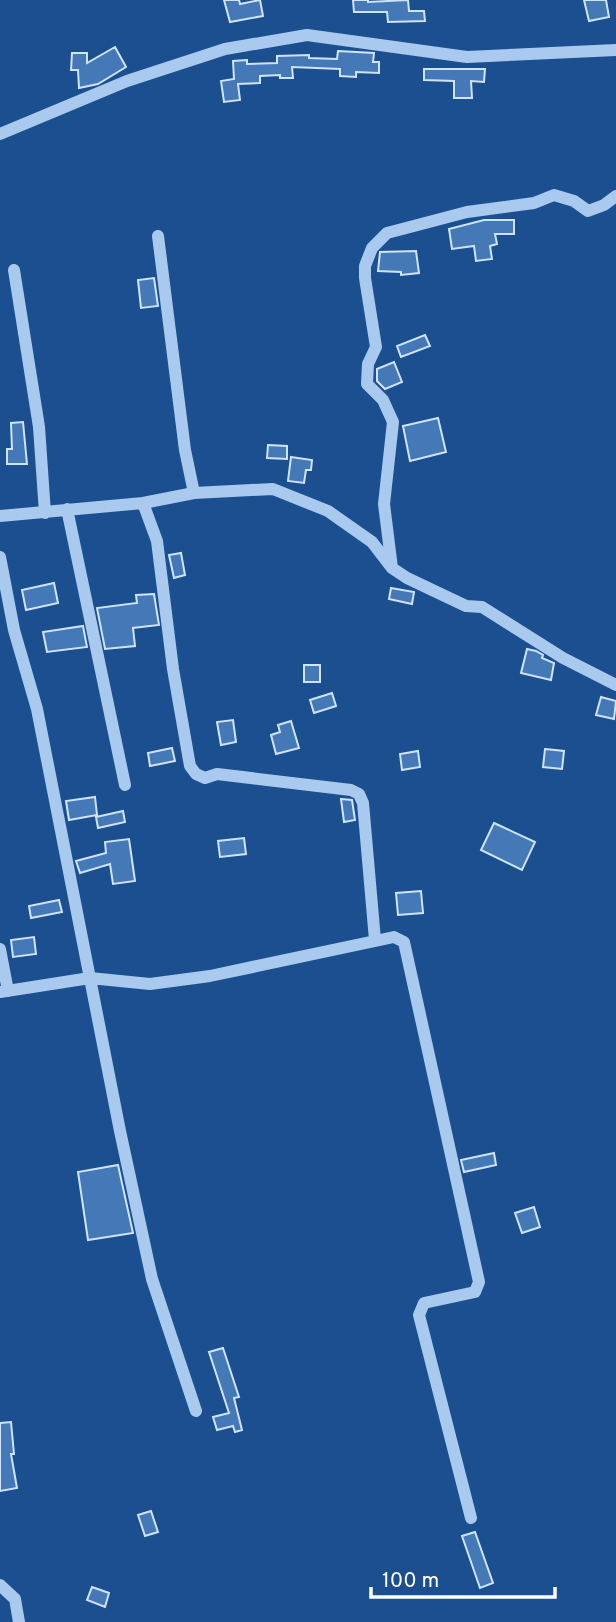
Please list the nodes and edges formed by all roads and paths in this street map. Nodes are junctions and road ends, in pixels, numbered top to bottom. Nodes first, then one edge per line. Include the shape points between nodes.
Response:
1 (616, 50) edge
2 (0, 134) edge
3 (616, 196) edge
4 (158, 236) dead end
5 (14, 270) dead end
6 (194, 493) junction
7 (143, 503) junction
8 (67, 509) junction
9 (45, 513) junction
10 (0, 516) edge
11 (0, 557) edge
12 (392, 568) junction
13 (616, 685) edge
14 (125, 785) dead end
15 (375, 940) junction
16 (0, 949) edge
17 (90, 978) junction
18 (4, 991) edge
19 (196, 1411) dead end
20 (471, 1518) dead end
21 (0, 1586) edge
22 (19, 1622) edge

1 - 2 street via 467,57 307,36 225,49 127,81
3 - 12 street via 588,211 554,195 534,203 467,212 387,233 372,248 365,278 376,347 368,364 367,384 383,400 393,422 384,505
4 - 6 street
5 - 9 street via 39,427
6 - 7 street
6 - 12 street via 273,489 328,511 372,542
7 - 8 street
7 - 15 street via 157,541 190,766 205,778 217,774 359,794
8 - 9 street
8 - 14 street
9 - 10 street
11 - 17 street via 14,630 37,709
12 - 13 street via 466,606 482,607
15 - 17 street via 210,976 150,984
15 - 20 street via 394,937 404,942 479,1283 475,1292 424,1303 419,1315
16 - 18 street
17 - 18 street
17 - 19 street via 152,1279
21 - 22 street via 15,1600

